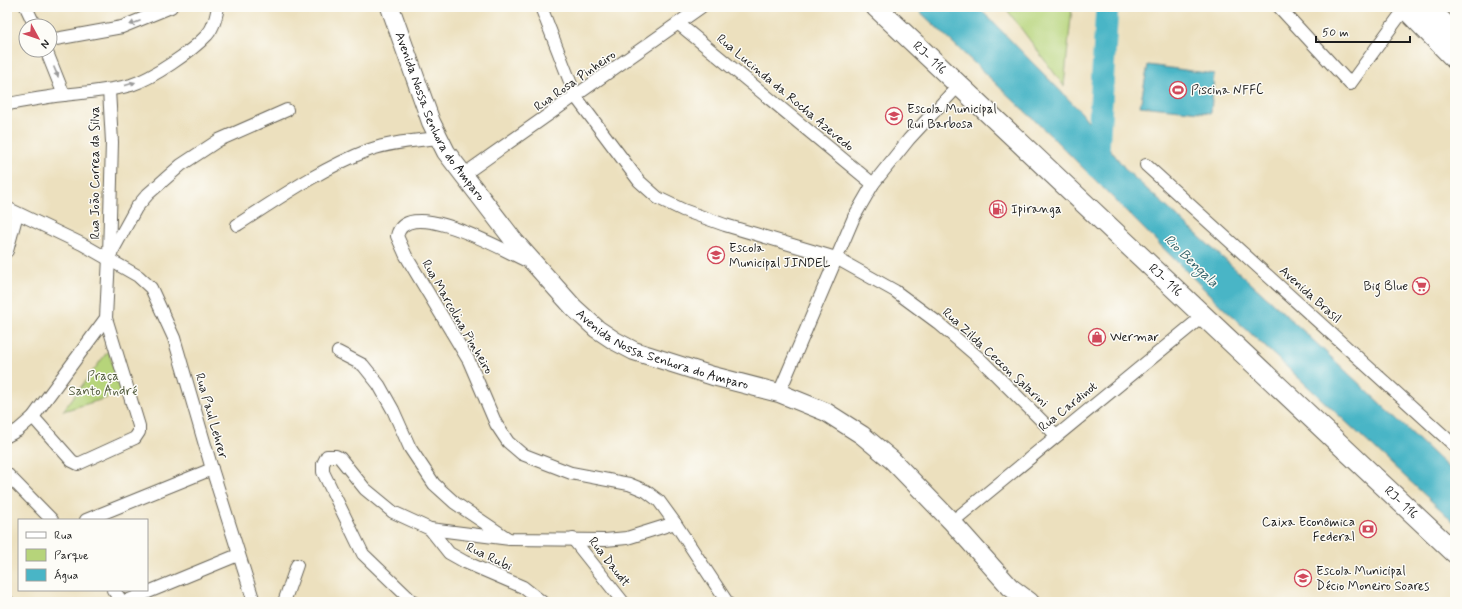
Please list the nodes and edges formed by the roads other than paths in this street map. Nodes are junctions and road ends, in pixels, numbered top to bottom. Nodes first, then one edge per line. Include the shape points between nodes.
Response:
1 (26, 7) edge
2 (171, 7) edge
3 (218, 7) edge
4 (390, 7) edge
5 (541, 7) edge
6 (701, 7) edge
7 (876, 7) edge
8 (1279, 7) edge
9 (1405, 7) edge
10 (1427, 7) edge
11 (31, 18) edge
12 (679, 24) junction
13 (1455, 34) edge
14 (58, 39) edge
15 (49, 58) edge
16 (1455, 59) edge
17 (959, 85) junction
18 (109, 90) junction
19 (64, 95) junction
20 (576, 97) junction
21 (7, 104) edge
22 (287, 110) dead end
23 (438, 138) junction
24 (1146, 165) dead end
25 (463, 176) junction
26 (873, 184) junction
27 (12, 211) edge
28 (237, 226) dead end
29 (7, 251) edge
30 (109, 258) junction
31 (836, 258) junction
32 (534, 264) junction
33 (1203, 316) junction
34 (106, 318) junction
35 (338, 352) dead end
36 (779, 393) junction
37 (33, 417) junction
38 (1056, 435) junction
39 (7, 436) edge
40 (1455, 446) edge
41 (212, 469) junction
42 (7, 474) edge
43 (51, 519) edge
44 (88, 519) edge
45 (952, 522) junction
46 (675, 523) junction
47 (430, 529) junction
48 (573, 539) junction
49 (510, 540) junction
50 (1455, 553) edge
51 (238, 555) junction
52 (297, 566) dead end
53 (114, 591) edge
54 (124, 602) edge
55 (254, 602) edge
56 (284, 602) edge
57 (413, 602) edge
58 (542, 602) edge
59 (623, 602) edge
60 (727, 602) edge
61 (1030, 602) edge

1 - 11 street
2 -> 14 street via 122,27
18 -> 3 street via 132,85 164,68 193,48 208,34 216,20
4 - 23 street, Avenida Nossa Senhora do Amparo
5 - 20 street, Rua Zilda Ceccon Salarini
6 - 12 street, Rua Rosa Pinheiro
7 - 17 main road, RJ- 116
8 - 9 street via 1350,84
9 - 16 main road
10 - 13 main road
12 - 20 street, Rua Rosa Pinheiro
12 - 26 street, Rua Lucinda da Rocha Azevedo
15 -> 19 street
17 - 26 street via 909,139
17 - 33 main road, RJ- 116
18 - 19 street
18 - 30 street, Rua João Correa da Silva via 112,142
19 - 21 street
20 - 25 street, Rua Rosa Pinheiro
20 - 31 street, Rua Zilda Ceccon Salarini via 639,181 658,198 725,225
22 - 30 street via 219,140 181,164 136,208
23 - 25 street, Avenida Nossa Senhora do Amparo
23 - 28 street via 397,143 370,150 331,167
24 - 40 street, Avenida Brasil
25 - 32 street, Avenida Nossa Senhora do Amparo
26 - 31 street via 854,217
27 - 29 street
27 - 30 street, Rua Paul Lehrer
30 - 34 street, Rua João Correa da Silva
30 - 41 street, Rua Paul Lehrer via 138,276 151,288 174,338
31 - 36 street
31 - 38 street, Rua Zilda Ceccon Salarini via 894,291 937,322 979,358
32 - 36 street, Avenida Nossa Senhora do Amparo via 574,308 615,342 634,351 713,376
32 - 46 street, Rua Marcolina Pinheiro via 452,226 427,221 407,223 401,226 397,236 406,256 469,360 496,424 508,442 522,454 571,473 629,484 646,491 659,501
33 - 38 street, Rua Cardinot
33 - 50 main road, RJ- 116
34 - 37 street
34 - 37 street via 139,426 135,438 78,464 72,461
35 - 49 street via 363,365 379,385 410,448 434,484 455,503
36 - 45 street, Avenida Nossa Senhora do Amparo via 826,412 862,434 892,460
37 - 39 street
38 - 45 street, Rua Cardinot
41 - 44 street
41 - 51 street, Rua Paul Lehrer
42 - 43 street
45 - 61 street, Avenida Nossa Senhora do Amparo via 1010,587
46 - 48 street via 627,538
46 - 60 street, Rua Marcolina Pinheiro
47 - 49 street
47 - 57 street via 393,512 365,489 336,456 327,456 324,459 322,468 325,478 363,554
47 - 58 street, Rua Rubi via 449,554 523,587
48 - 49 street
48 - 59 street, Rua Daudt
51 - 54 street
51 - 55 street, Rua Paul Lehrer
52 - 56 street
53 - 54 street

